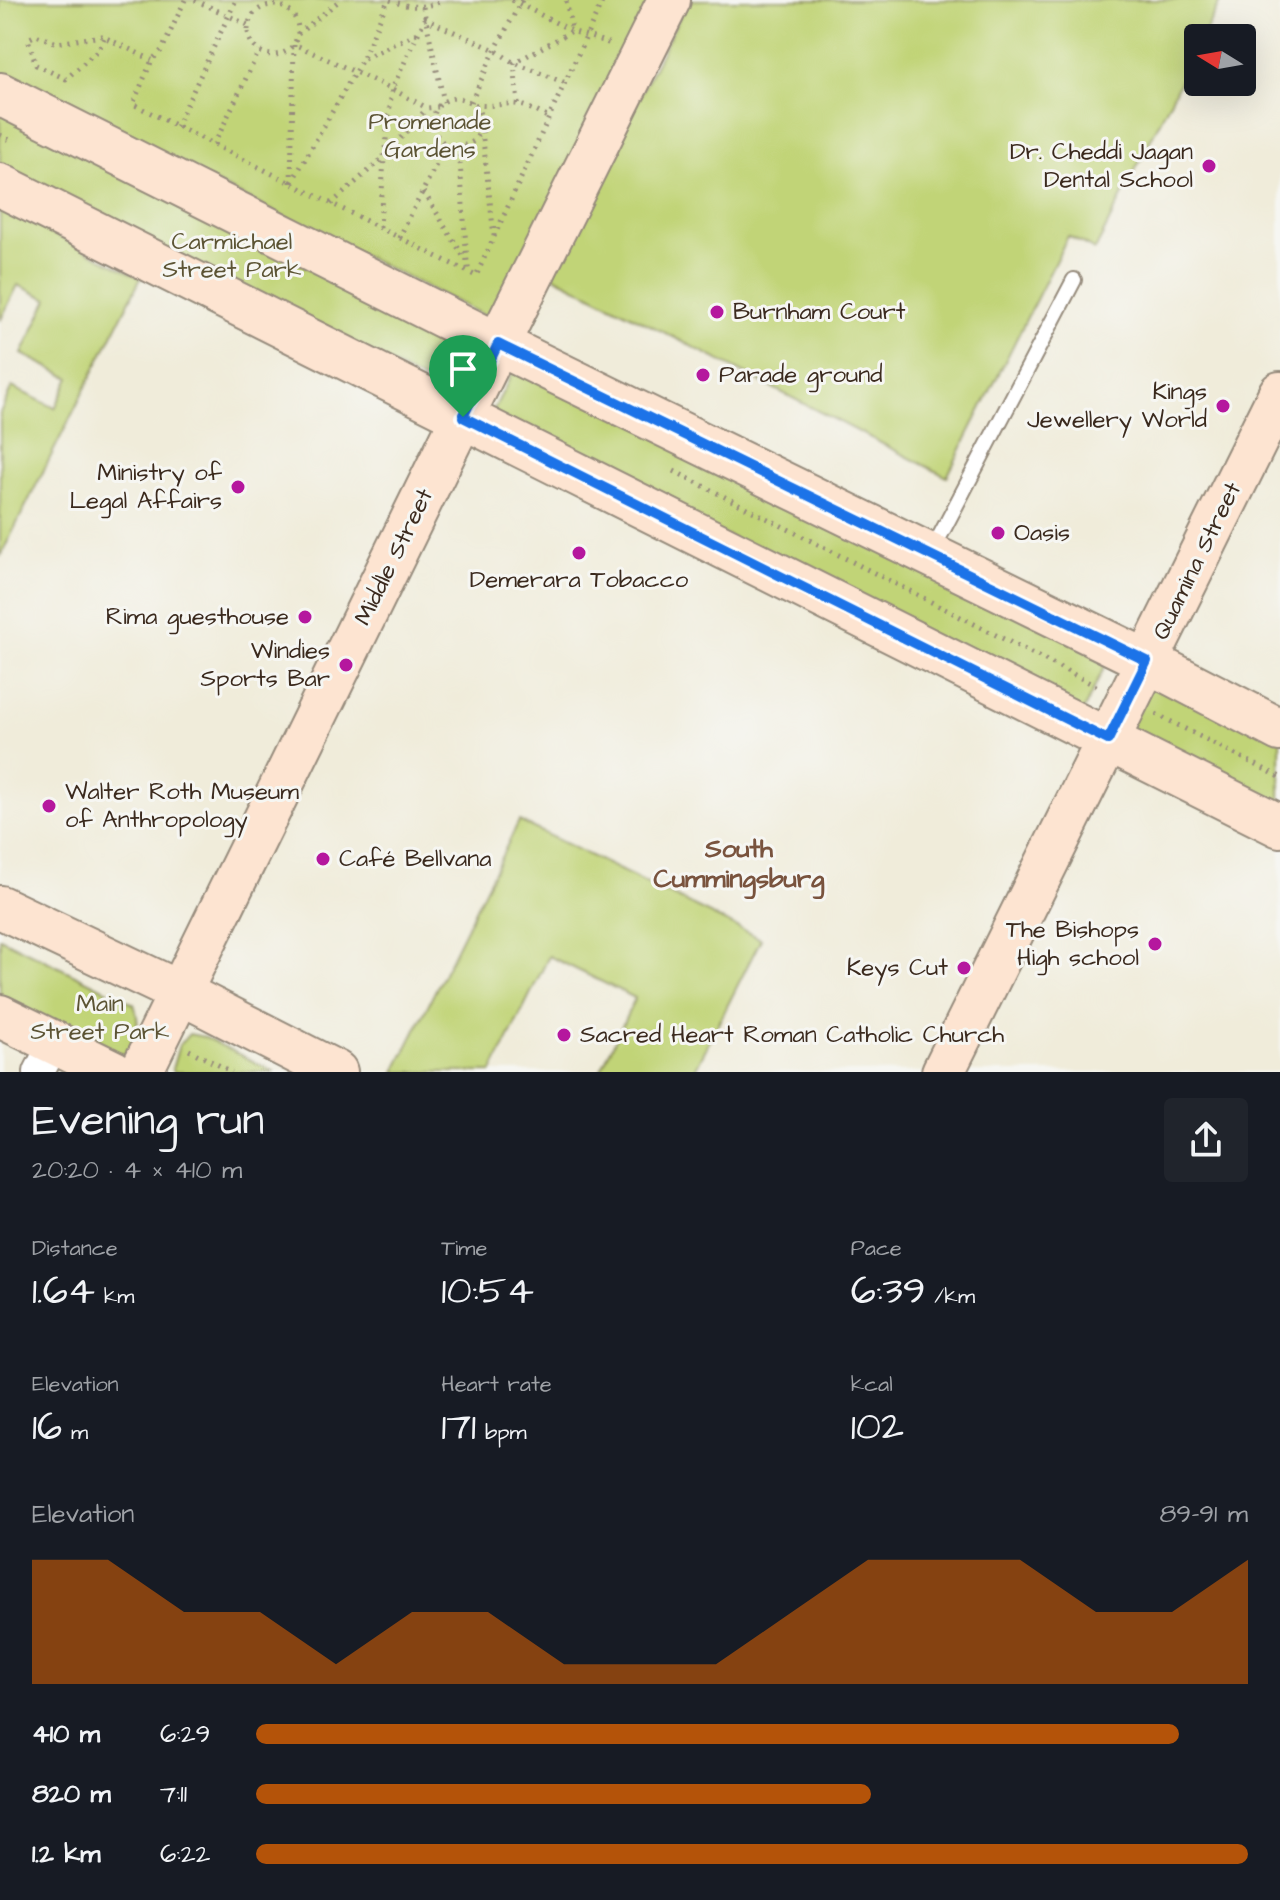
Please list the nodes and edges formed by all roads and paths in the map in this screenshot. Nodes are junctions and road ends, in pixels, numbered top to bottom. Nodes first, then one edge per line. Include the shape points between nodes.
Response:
1 (185, 0) edge
2 (195, 0) edge
3 (236, 0) edge
4 (340, 0) edge
5 (389, 0) edge
6 (443, 0) edge
7 (512, 0) edge
8 (566, 0) edge
9 (603, 0) edge
10 (669, 0) edge
11 (522, 2) edge
12 (284, 3) edge
13 (423, 7) junction
14 (229, 15) junction
15 (425, 19) junction
16 (248, 25) junction
17 (572, 31) junction
18 (417, 33) junction
19 (297, 35) junction
20 (588, 35) junction
21 (104, 38) junction
22 (294, 44) junction
23 (495, 50) junction
24 (259, 51) junction
25 (363, 58) junction
26 (152, 60) junction
27 (514, 63) junction
28 (354, 72) junction
29 (566, 83) junction
30 (392, 89) junction
31 (0, 94) edge
32 (444, 102) junction
33 (473, 103) junction
34 (518, 104) junction
35 (438, 107) junction
36 (427, 108) junction
37 (549, 118) junction
38 (176, 127) junction
39 (482, 127) junction
40 (214, 145) junction
41 (446, 145) junction
42 (459, 147) junction
43 (384, 157) junction
44 (291, 183) junction
45 (0, 185) edge
46 (424, 192) junction
47 (331, 204) junction
48 (380, 228) junction
49 (494, 237) junction
50 (399, 238) junction
51 (467, 262) junction
52 (469, 273) junction
53 (1074, 280) dead end
54 (498, 344) junction
55 (1280, 393) edge
56 (463, 417) junction
57 (674, 471) dead end
58 (930, 555) junction
59 (1147, 661) junction
60 (1127, 700) junction
61 (1227, 704) junction
62 (1280, 730) edge
63 (1108, 740) junction
64 (1209, 742) junction
65 (1280, 777) edge
66 (1280, 826) edge
67 (0, 907) edge
68 (181, 993) junction
69 (0, 1016) edge
70 (150, 1055) edge
71 (46, 1057) edge
72 (114, 1072) edge
73 (232, 1072) edge
74 (336, 1072) edge
75 (943, 1072) edge

1 - 26 path
2 - 14 path
3 - 14 path
4 - 19 path
5 - 13 path
5 - 25 path
6 - 13 path
7 - 11 path
8 - 17 path
9 - 20 path
10 - 54 street, Middle Street
11 - 17 path
11 - 23 path
12 - 16 path via 261,7
12 - 19 path via 295,18
13 - 15 path
14 - 16 path
14 - 38 path
15 - 18 path
15 - 23 path
15 - 32 path
16 - 24 path via 250,40
17 - 20 path
17 - 27 path
18 - 25 path
18 - 30 path
19 - 22 path
20 - 29 path
21 - 21 path via 57,43 36,35 28,39 36,65 66,79
21 - 26 path
22 - 24 path via 274,55
22 - 28 path
22 - 44 path
23 - 27 path
23 - 33 path
24 - 40 path
25 - 28 path
26 - 38 path via 133,104
27 - 29 path
27 - 34 path
28 - 30 path
28 - 44 path
29 - 37 path
30 - 36 path
30 - 43 path
31 - 54 street
32 - 33 path via 457,98
32 - 35 path
33 - 34 path
33 - 39 path
34 - 37 path
35 - 36 path
35 - 41 path via 433,128
36 - 43 path
37 - 49 path
38 - 40 path
39 - 42 path via 474,141
39 - 49 path
40 - 44 path
41 - 42 path
41 - 46 path
42 - 51 path
43 - 47 path
43 - 48 path
44 - 47 path
45 - 56 street
46 - 50 path
46 - 51 path
47 - 48 path
48 - 50 path
49 - 52 path via 476,276
50 - 52 path
51 - 52 path
53 - 58 lane
54 - 56 street, Middle Street
54 - 58 street
55 - 59 street, Quamina Street
56 - 63 street
56 - 68 street, Middle Street
57 - 60 path
58 - 59 street
59 - 60 street, Quamina Street
59 - 61 street
60 - 63 street, Quamina Street
60 - 64 path
61 - 62 street
61 - 64 path
63 - 66 street
63 - 75 street, Quamina Street
64 - 65 path
67 - 68 street
68 - 70 street, Middle Street
68 - 74 street
69 - 71 street
70 - 73 path via 179,1045
71 - 72 street

